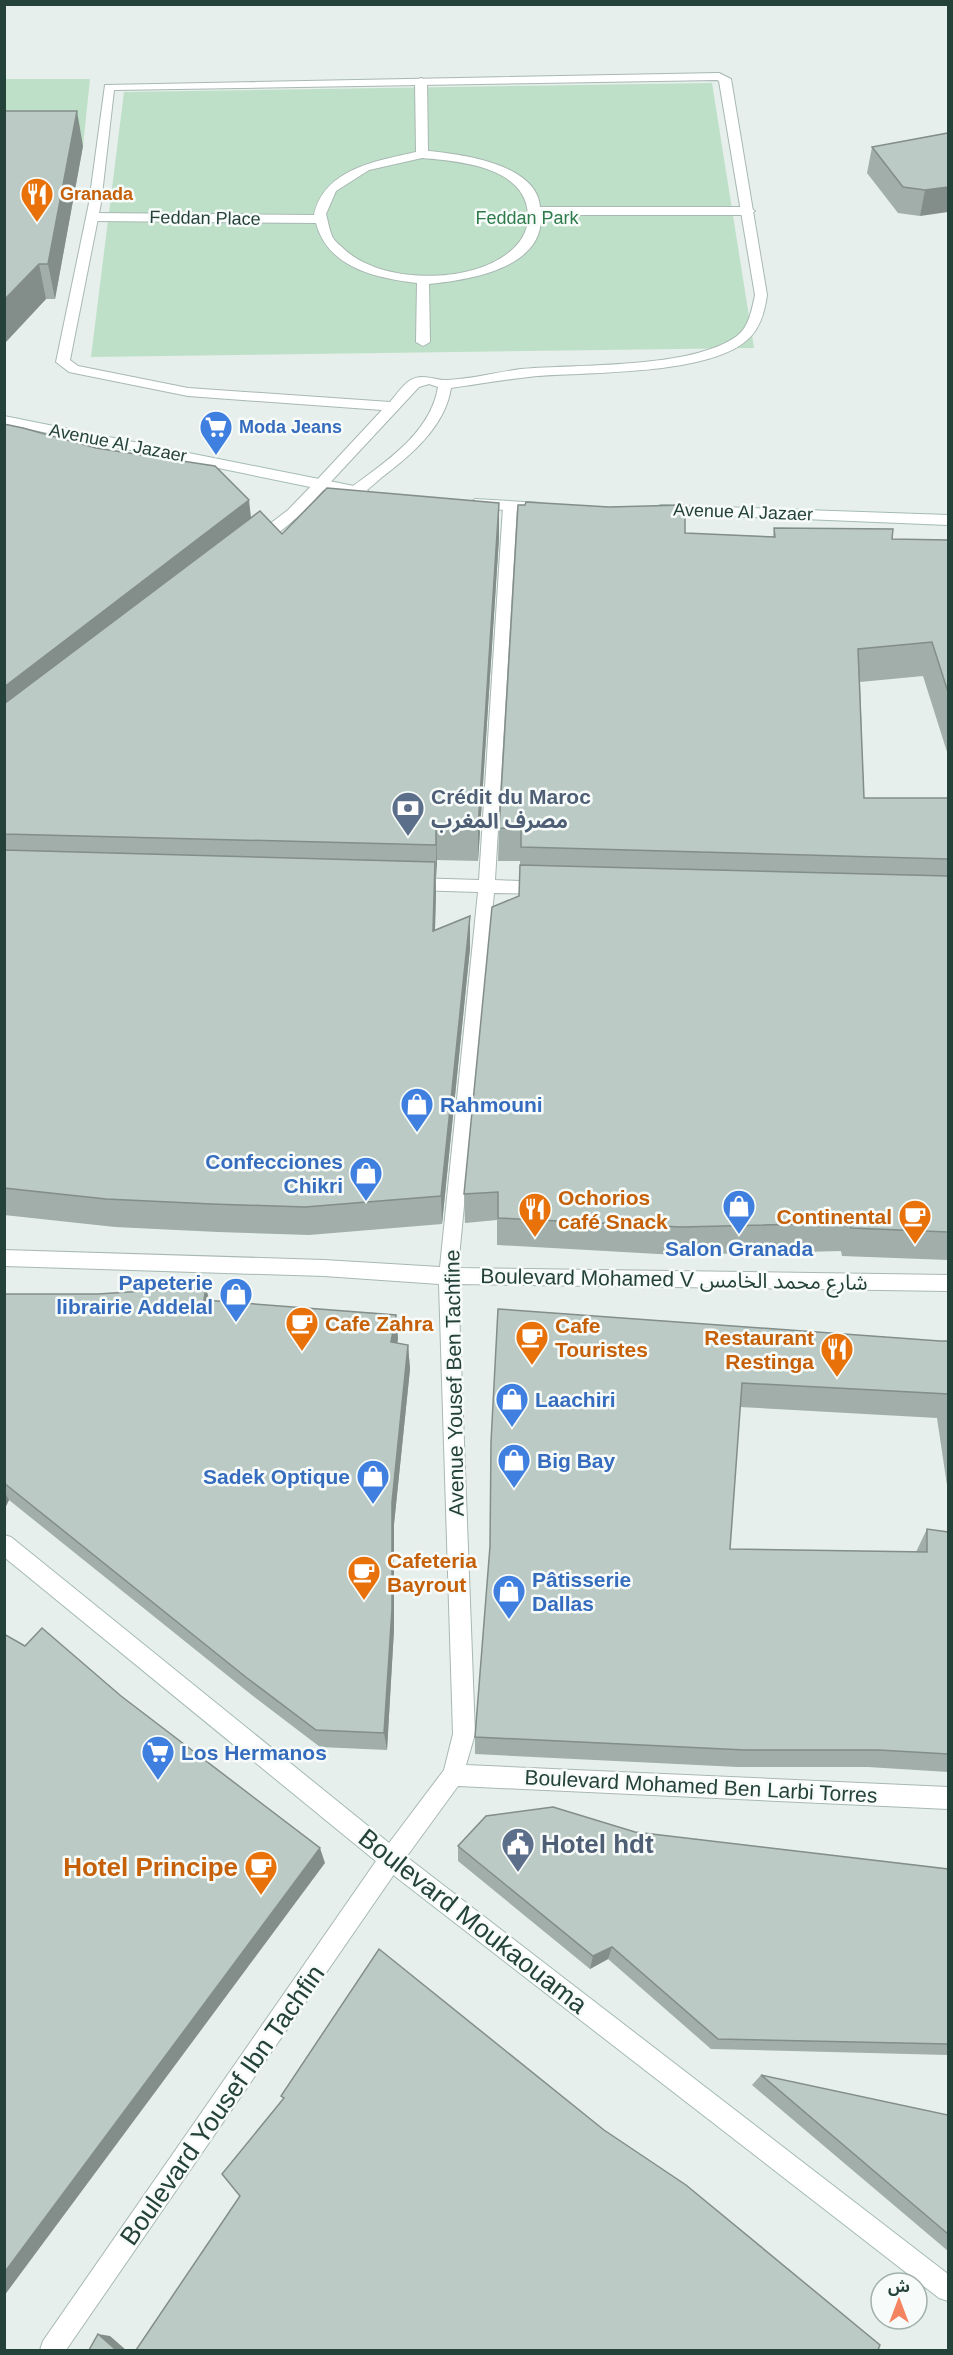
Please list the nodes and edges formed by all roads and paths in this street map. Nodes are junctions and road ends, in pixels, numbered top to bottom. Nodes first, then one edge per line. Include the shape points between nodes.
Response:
1 (421, 81) junction
2 (422, 154) junction
3 (536, 211) junction
4 (749, 211) junction
5 (93, 216) junction
6 (318, 219) junction
7 (423, 281) junction
8 (423, 342) dead end
9 (445, 385) junction
10 (392, 406) junction
11 (4, 420) edge
12 (321, 484) junction
13 (354, 492) junction
14 (374, 494) edge
15 (337, 500) edge
16 (456, 502) edge
17 (320, 507) edge
18 (510, 507) junction
19 (557, 508) edge
20 (651, 509) edge
21 (293, 513) junction
22 (948, 520) edge
23 (246, 549) edge
24 (393, 884) edge
25 (487, 886) junction
26 (557, 889) edge
27 (4, 1258) edge
28 (448, 1276) junction
29 (948, 1283) edge
30 (4, 1544) edge
31 (453, 1774) junction
32 (948, 1798) edge
33 (391, 1859) junction
34 (948, 2289) edge
35 (52, 2350) edge

1 - 2 street
1 - 4 street via 722,77 726,81
1 - 5 street via 109,87
2 - 3 street via 454,155 510,175 528,192
2 - 6 street via 389,158 338,182 323,199
3 - 4 street
3 - 7 street via 534,232 519,252 494,268 460,278
4 - 9 street via 761,295 753,324 739,340 702,357 517,374
5 - 6 street, Feddan Place
5 - 10 street via 64,347 63,362 74,369 188,392
6 - 7 street via 323,238 338,255 361,269 390,278
7 - 8 street
9 - 10 street via 430,380 414,384
9 - 13 street via 443,404 429,426
10 - 12 street
11 - 12 street, Avenue Al Jazaer
12 - 13 street, Avenue Al Jazaer
12 - 21 street
13 - 14 street, Avenue Al Jazaer
13 - 15 street
16 - 18 street
17 - 21 street
18 - 19 street
18 - 25 street, Avenue Yousef Ben Tachfine
20 - 22 street, Avenue Al Jazaer
21 - 23 street
24 - 25 street
25 - 26 street
25 - 28 street, Avenue Yousef Ben Tachfine
27 - 28 street, Boulevard Mohamed V شارع محمد الخامس
28 - 29 street, Boulevard Mohamed V شارع محمد الخامس
28 - 31 street, Avenue Yousef Ben Tachfine via 464,1734
30 - 33 street, Boulevard Moukaouama
31 - 32 street, Boulevard Mohamed Ben Larbi Torres
31 - 33 street, Avenue Yousef Ben Tachfine
33 - 34 street, Boulevard Moukaouama
33 - 35 street, Boulevard Yousef Ibn Tachfin

